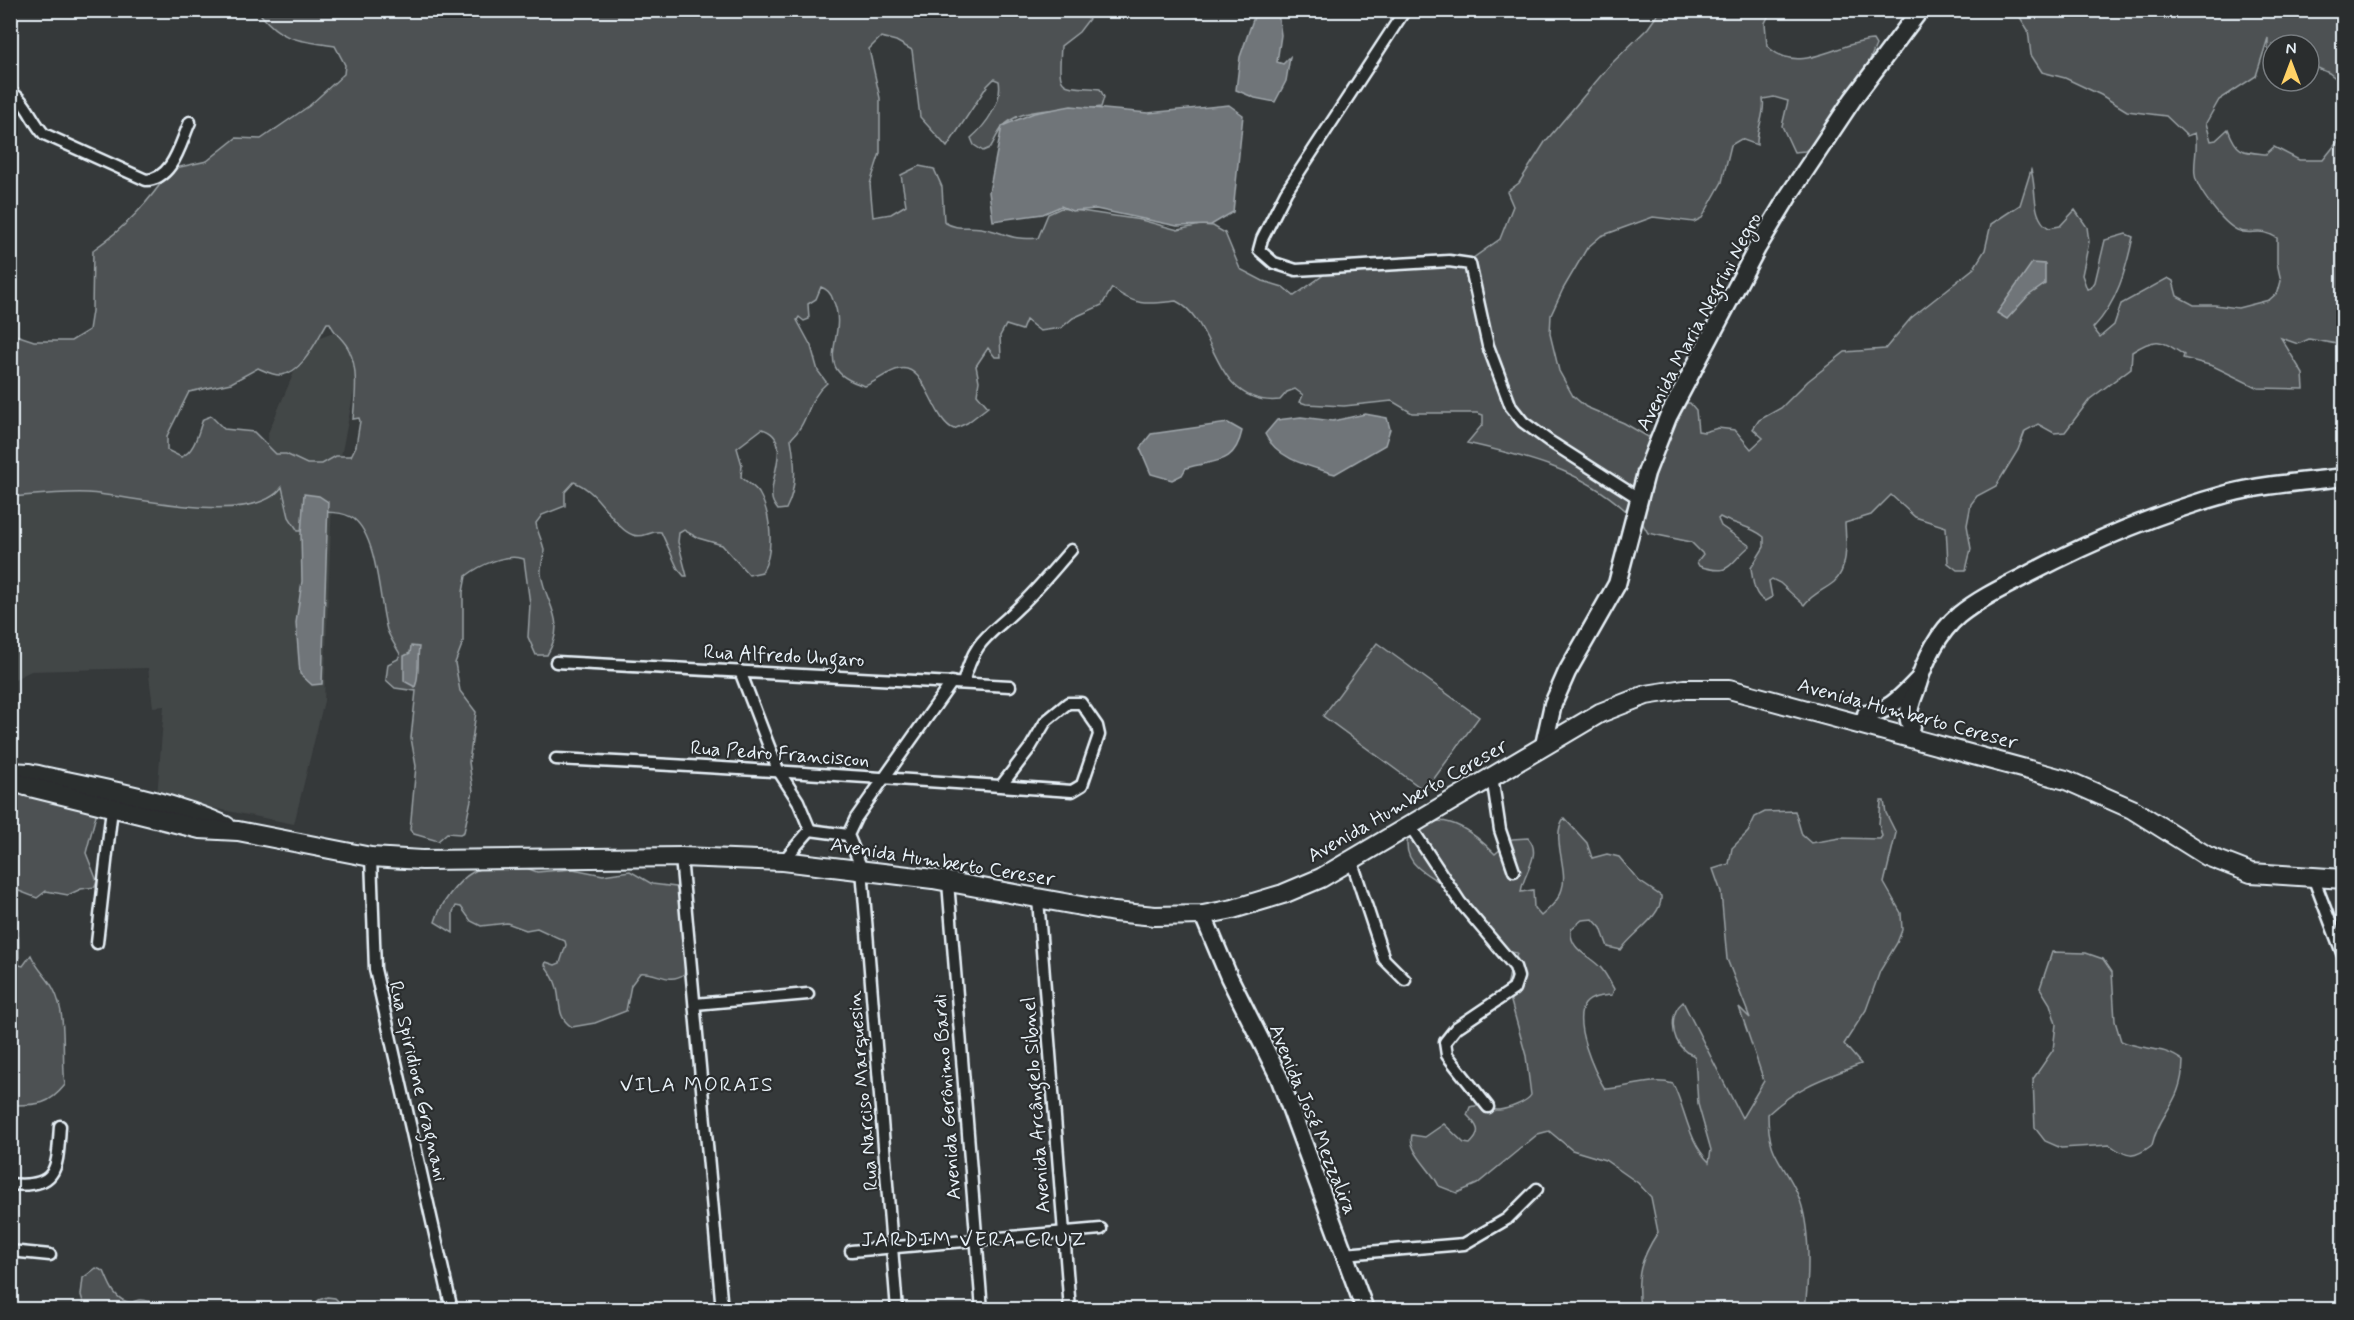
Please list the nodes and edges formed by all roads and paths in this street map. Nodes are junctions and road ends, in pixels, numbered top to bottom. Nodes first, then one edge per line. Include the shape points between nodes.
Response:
1 (1405, 10) edge
2 (1920, 10) edge
3 (10, 92) edge
4 (190, 122) dead end
5 (2343, 477) edge
6 (1640, 499) junction
7 (1071, 550) dead end
8 (556, 662) dead end
9 (740, 671) junction
10 (1919, 680) junction
11 (958, 683) junction
12 (1010, 686) dead end
13 (1890, 724) junction
14 (1544, 745) junction
15 (556, 759) dead end
16 (778, 770) junction
17 (10, 772) edge
18 (1492, 776) junction
19 (885, 778) junction
20 (10, 780) edge
21 (1001, 786) junction
22 (112, 808) junction
23 (1410, 826) junction
24 (810, 830) junction
25 (238, 831) junction
26 (848, 835) junction
27 (371, 857) junction
28 (681, 857) junction
29 (783, 861) junction
30 (1352, 862) junction
31 (862, 869) junction
32 (1514, 871) dead end
33 (2313, 877) junction
34 (2343, 879) edge
35 (948, 882) junction
36 (1038, 899) junction
37 (1203, 915) junction
38 (97, 943) dead end
39 (2343, 958) edge
40 (1406, 980) dead end
41 (808, 994) dead end
42 (695, 1004) junction
43 (1488, 1107) dead end
44 (60, 1126) dead end
45 (10, 1184) edge
46 (1537, 1189) dead end
47 (1101, 1229) dead end
48 (1063, 1233) junction
49 (975, 1240) junction
50 (892, 1248) junction
51 (10, 1251) edge
52 (851, 1251) dead end
53 (1344, 1254) junction
54 (50, 1255) dead end
55 (452, 1310) edge
56 (722, 1310) edge
57 (897, 1310) edge
58 (982, 1310) edge
59 (1070, 1310) edge
60 (1365, 1310) edge

1 - 6 street via 1286,192 1259,250 1274,263 1296,270 1449,261 1470,264 1488,346 1511,407 1523,422 1549,441
2 - 6 street, Avenida Maria Negrini Negro via 1853,99 1757,248 1668,417
3 - 4 street via 23,102 44,134 146,180 162,177
5 - 10 street via 2227,494 2134,525 2052,562 1959,615 1935,644
6 - 14 street, Avenida Maria Negrini Negro via 1617,584 1567,672 1553,704
7 - 11 street via 1020,607 983,638
8 - 9 street, Rua Alfredo Ungaro
9 - 11 street, Rua Alfredo Ungaro
9 - 16 street
10 - 13 street via 1908,717
10 - 13 street via 1878,713
11 - 12 street, Rua Alfredo Ungaro
11 - 19 street
13 - 14 main road, Avenida Humberto Cereser via 1787,695 1684,689 1646,695 1600,713
13 - 33 main road, Avenida Humberto Cereser via 1959,742 2101,794 2226,865 2251,873
14 - 18 main road, Avenida Humberto Cereser
15 - 16 street, Rua Pedro Franciscon
16 - 19 street, Rua Pedro Franciscon
16 - 24 street via 798,801
17 - 25 main road, Avenida Humberto Cereser via 29,772 150,801
18 - 23 main road, Avenida Humberto Cereser
18 - 32 street via 1500,830
19 - 21 street, Rua Pedro Franciscon
19 - 26 street
20 - 22 main road, Avenida Humberto Cereser
21 - 21 street, Rua Pedro Franciscon via 1072,791 1080,788 1099,735 1081,703 1068,702 1046,721
22 - 25 main road, Avenida Humberto Cereser via 200,829
22 - 38 street
23 - 30 main road, Avenida Humberto Cereser
23 - 43 street via 1460,902 1515,967 1518,976 1514,989 1456,1028 1445,1042 1447,1055
24 - 26 street
24 - 29 street
25 - 27 main road, Avenida Humberto Cereser
26 - 31 street, Rua Narciso Marquesin
27 - 28 main road, Avenida Humberto Cereser
27 - 55 street, Rua Spiridione Gragnani via 375,969
28 - 29 main road, Avenida Humberto Cereser
28 - 42 street
29 - 31 main road, Avenida Humberto Cereser
30 - 37 main road, Avenida Humberto Cereser via 1283,894
30 - 40 street via 1384,959
31 - 35 main road, Avenida Humberto Cereser
31 - 50 street, Rua Narciso Marquesin
33 - 34 main road, Avenida Humberto Cereser
33 - 39 street
35 - 36 main road, Avenida Humberto Cereser
35 - 49 street, Avenida Gerônimo Bardi
36 - 37 main road, Avenida Humberto Cereser via 1134,914
36 - 48 street, Avenida Arcângelo Sibnel
37 - 53 street, Avenida José Mezzalira via 1279,1077
41 - 42 street
42 - 56 street
44 - 45 street via 56,1163 49,1179 27,1186
46 - 53 street via 1507,1219 1464,1244
47 - 48 street
48 - 49 street
48 - 59 street, Avenida Arcângelo Sibnel
49 - 50 street
49 - 58 street, Avenida Gerônimo Bardi
50 - 52 street
50 - 57 street, Rua Narciso Marquesin
51 - 54 street
53 - 60 street, Avenida José Mezzalira

